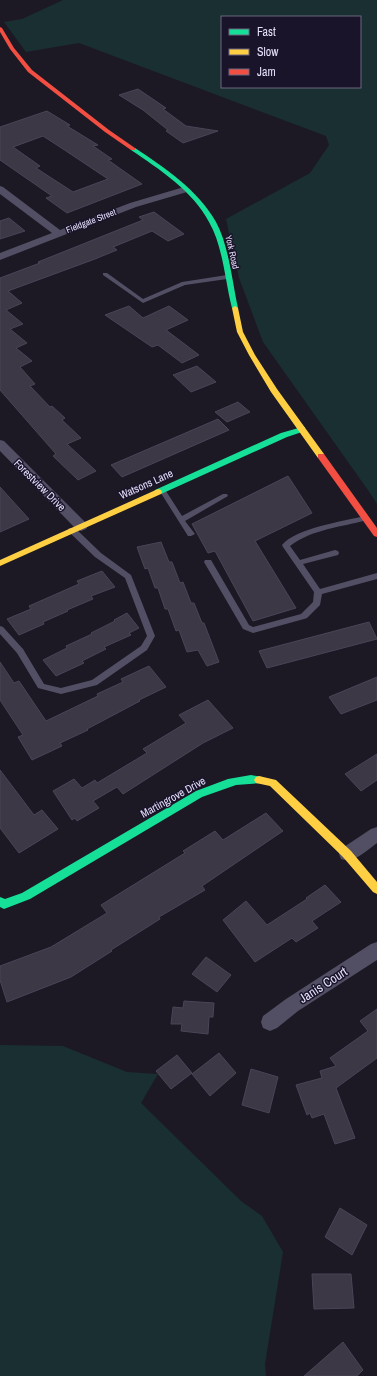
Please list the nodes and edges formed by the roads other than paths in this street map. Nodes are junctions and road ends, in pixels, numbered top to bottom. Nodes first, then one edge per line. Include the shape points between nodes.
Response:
1 (0, 28) edge
2 (0, 189) edge
3 (184, 190) junction
4 (60, 234) junction
5 (0, 257) edge
6 (104, 274) dead end
7 (227, 277) junction
8 (302, 429) junction
9 (0, 444) edge
10 (162, 490) junction
11 (225, 496) dead end
12 (366, 518) junction
13 (181, 520) junction
14 (76, 528) junction
15 (190, 534) dead end
16 (377, 534) edge
17 (335, 553) dead end
18 (208, 562) dead end
19 (0, 563) edge
20 (298, 563) junction
21 (377, 576) edge
22 (318, 592) junction
23 (0, 629) edge
24 (377, 834) edge
25 (347, 854) junction
26 (377, 889) edge
27 (0, 902) edge
28 (377, 950) edge
29 (270, 1022) dead end

1 - 3 street, York Road via 12,49 30,71 151,161
2 - 4 street
3 - 4 street, Fieldgate Street via 133,205
3 - 7 street, York Road via 197,200 218,234
4 - 5 street, Fieldgate Street
6 - 7 lane via 143,302 184,283
7 - 8 street, York Road via 240,332 270,384
8 - 10 street, Watsons Lane
8 - 12 street, York Road
9 - 14 street, Forestview Drive
10 - 13 lane
10 - 14 street, Watsons Lane
11 - 13 lane
12 - 16 street, York Road
12 - 20 lane via 312,531 290,542 286,545
13 - 15 lane
14 - 19 street, Watsons Lane
14 - 23 lane via 98,554 128,577 150,636 144,648 94,683 61,692 41,686 20,651
17 - 20 lane
18 - 22 lane via 246,627 253,630 304,616 317,603
20 - 22 lane
21 - 22 lane
24 - 25 street
25 - 26 street, Martingrove Drive
25 - 27 street, Martingrove Drive via 273,782 252,779 227,782 199,794 26,896 4,904
28 - 29 street, Janis Court

